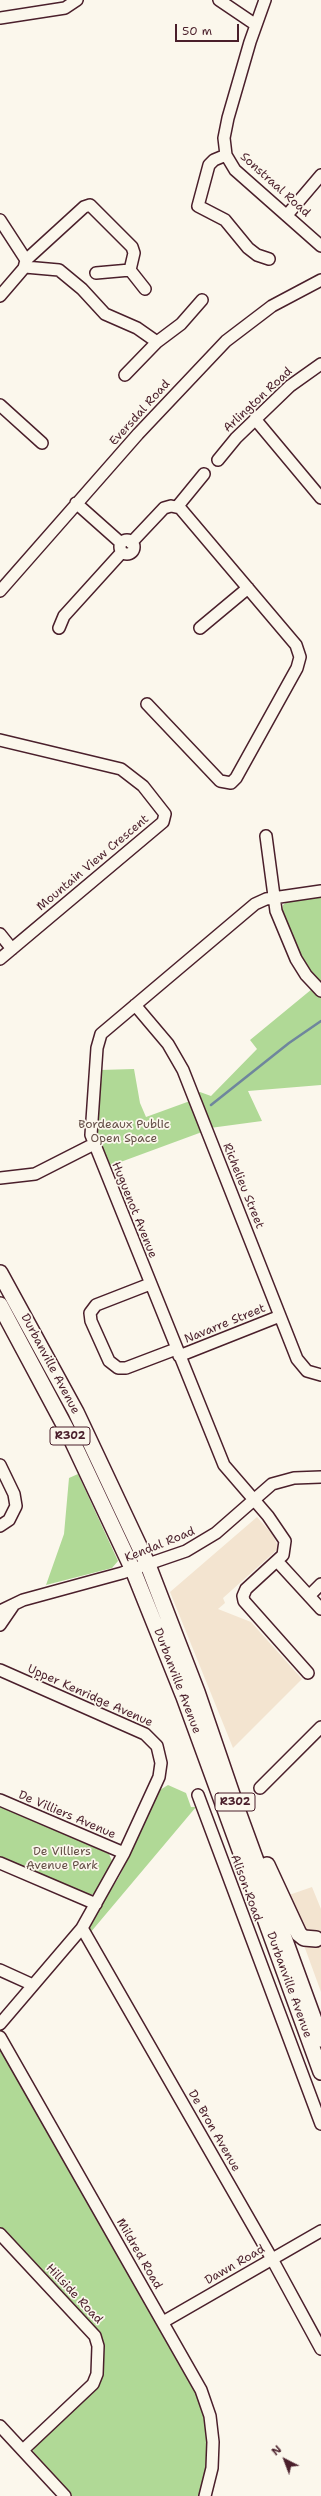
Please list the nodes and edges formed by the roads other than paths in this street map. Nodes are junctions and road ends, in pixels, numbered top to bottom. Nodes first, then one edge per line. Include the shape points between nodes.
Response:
1 (77, 0) edge
2 (219, 0) edge
3 (265, 0) edge
4 (0, 18) edge
5 (256, 25) junction
6 (226, 155) junction
7 (321, 175) edge
8 (287, 215) junction
9 (0, 220) edge
10 (321, 246) edge
11 (269, 259) dead end
12 (25, 264) junction
13 (130, 270) junction
14 (96, 273) dead end
15 (321, 280) edge
16 (145, 289) dead end
17 (0, 296) edge
18 (202, 300) dead end
19 (157, 342) junction
20 (321, 364) edge
21 (125, 375) dead end
22 (0, 405) edge
23 (255, 419) junction
24 (42, 444) dead end
25 (218, 460) dead end
26 (204, 474) dead end
27 (321, 498) edge
28 (76, 503) junction
29 (177, 507) junction
30 (125, 546) junction
31 (248, 588) junction
32 (0, 591) edge
33 (60, 628) dead end
34 (200, 628) dead end
35 (146, 704) dead end
36 (0, 740) edge
37 (266, 836) dead end
38 (321, 891) edge
39 (274, 897) junction
40 (0, 934) edge
41 (12, 949) junction
42 (0, 959) edge
43 (321, 991) edge
44 (135, 1005) junction
45 (94, 1144) junction
46 (0, 1178) edge
47 (0, 1272) edge
48 (150, 1284) junction
49 (0, 1305) edge
50 (280, 1316) junction
51 (177, 1352) junction
52 (321, 1375) edge
53 (0, 1465) edge
54 (321, 1477) edge
55 (253, 1499) junction
56 (0, 1526) edge
57 (277, 1561) junction
58 (148, 1565) junction
59 (133, 1570) junction
60 (321, 1584) edge
61 (309, 1596) junction
62 (15, 1604) junction
63 (321, 1609) edge
64 (0, 1611) edge
65 (0, 1626) edge
66 (0, 1670) edge
67 (308, 1674) dead end
68 (321, 1727) edge
69 (260, 1788) dead end
70 (198, 1795) dead end
71 (0, 1800) edge
72 (237, 1809) junction
73 (124, 1854) junction
74 (0, 1863) edge
75 (96, 1904) junction
76 (82, 1928) junction
77 (316, 1939) dead end
78 (0, 1970) edge
79 (33, 1985) junction
80 (0, 2024) edge
81 (0, 2037) edge
82 (321, 2039) edge
83 (321, 2072) edge
84 (321, 2124) edge
85 (321, 2231) edge
86 (0, 2234) edge
87 (272, 2259) junction
88 (163, 2322) junction
89 (321, 2349) edge
90 (0, 2426) edge
91 (23, 2450) junction
92 (65, 2496) edge
93 (205, 2496) edge

1 - 4 street via 65,8
2 - 5 street
3 - 5 street, Sonstraal Road
5 - 6 street, Sonstraal Road via 225,130
6 - 8 street, Sonstraal Road via 235,170
6 - 11 street via 209,165 198,206 225,220 248,248
7 - 8 street
8 - 10 street, Sonstraal Road
9 - 12 street
12 - 13 street via 84,207 90,205 132,247 134,255
12 - 17 street
12 - 19 street via 59,270 82,289 105,314 137,328
13 - 14 street
13 - 16 street
15 - 28 street, Eversdal Road via 272,306 226,341
18 - 19 street via 181,324
19 - 21 street via 135,368
20 - 23 street, Arlington Road via 290,386
22 - 24 street
23 - 25 street, Arlington Road
23 - 27 street
26 - 29 street
28 - 30 street
28 - 32 street, Eversdal Road
29 - 30 street via 167,507 160,511
29 - 31 street
30 - 33 street via 64,616
31 - 34 street
31 - 35 street via 296,645 300,657 234,781 228,784 220,781
36 - 41 street, Mountain View Crescent via 121,769 143,786 165,814 163,822
37 - 39 street
38 - 39 street, Huguenot Avenue
39 - 43 street via 276,911 296,959
39 - 44 street, Huguenot Avenue via 255,904
40 - 41 street
41 - 42 street, Mountain View Crescent
44 - 45 street, Huguenot Avenue via 105,1030 97,1042 92,1123
44 - 50 street, Richelieu Street via 161,1035 180,1066
45 - 46 street via 35,1174
45 - 48 street, Huguenot Avenue
47 - 58 main road, Durbanville Avenue / R302 via 76,1412
48 - 51 street, Huguenot Avenue
48 - 51 street, Navarre Street via 96,1305 90,1313 91,1321 109,1361 118,1368 126,1368
49 - 59 main road, Durbanville Avenue / R302 via 69,1434
50 - 51 street, Navarre Street
50 - 52 street, Richelieu Street via 300,1363 307,1371
51 - 55 street, Huguenot Avenue via 224,1465
53 - 56 street via 14,1494 16,1506 9,1520
54 - 55 street, Kendal Road via 285,1479 267,1487
55 - 57 street, Huguenot Avenue via 285,1541 285,1551
55 - 58 street, Kendal Road via 207,1539 186,1551
57 - 61 street
57 - 67 street via 246,1589 243,1598
58 - 59 street, Kendal Road
58 - 72 main road, Durbanville Avenue / R302 via 197,1692
59 - 62 street, Kendal Road
59 - 83 main road, Durbanville Avenue / R302 via 184,1697
60 - 61 street
61 - 63 street
62 - 64 street, Kendal Road
62 - 65 street
66 - 73 street, Upper Kenridge Avenue via 145,1734 154,1742 160,1755 159,1777
68 - 69 street
70 - 84 street, Alison Road
71 - 73 street, De Villiers Avenue
72 - 77 main road via 253,1835 297,1931 304,1938
72 - 82 main road, Durbanville Avenue / R302
73 - 75 street
74 - 75 street
75 - 76 street
76 - 79 street
76 - 87 street, De Bron Avenue
78 - 79 street
79 - 80 street
81 - 88 street, Mildred Road
85 - 87 street, Dawn Road
86 - 91 street, Hillside Road via 94,2336 98,2346 97,2374 93,2384
87 - 88 street, Dawn Road
87 - 89 street, De Bron Avenue
88 - 93 street, Mildred Road via 201,2390 210,2416 213,2455
90 - 91 street
91 - 92 street

